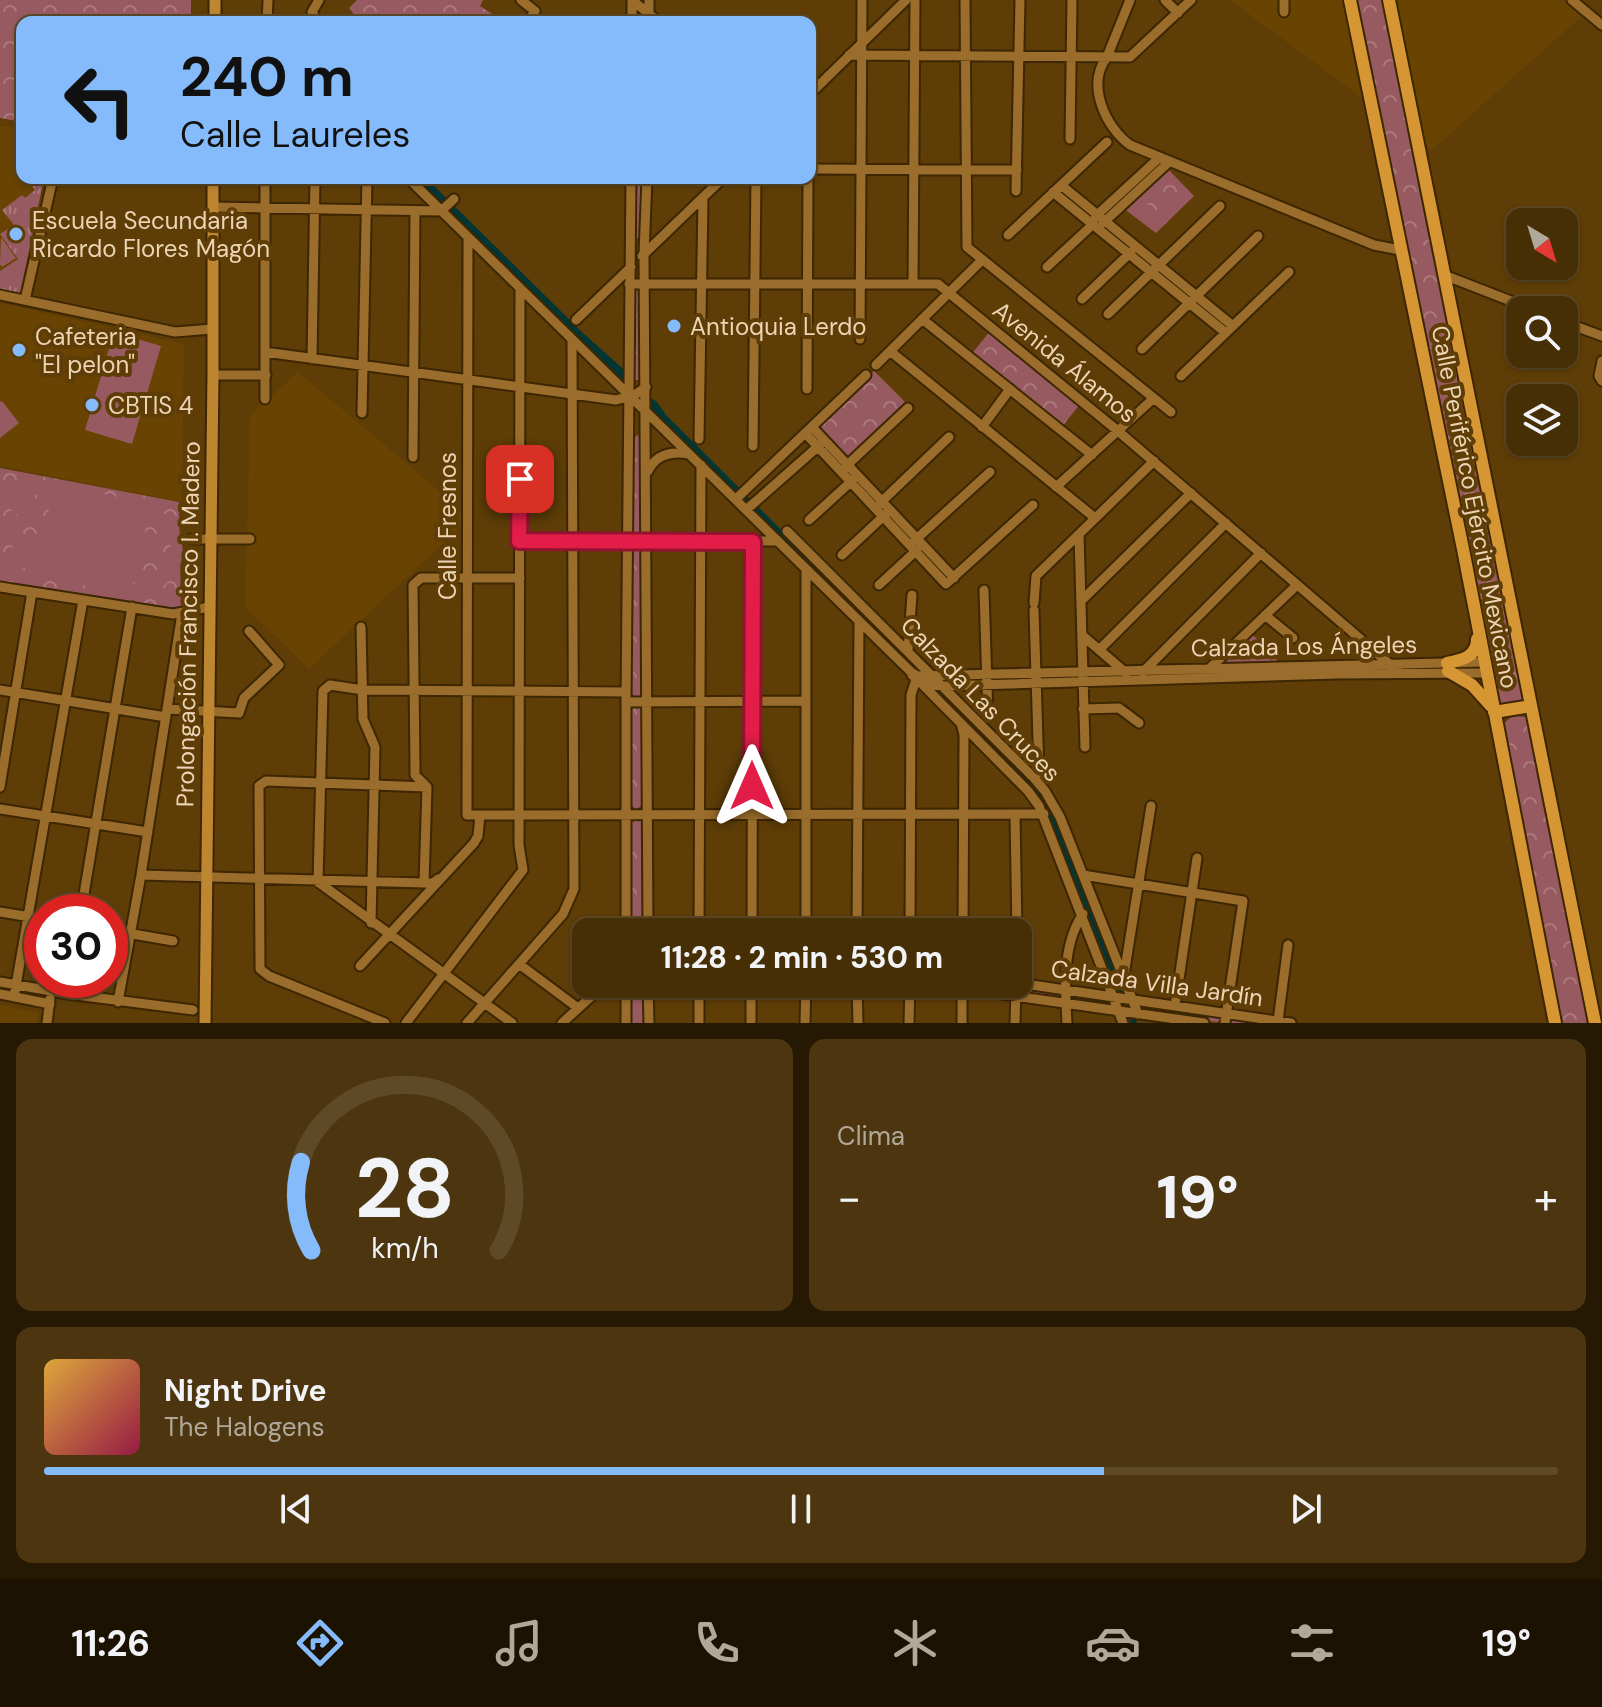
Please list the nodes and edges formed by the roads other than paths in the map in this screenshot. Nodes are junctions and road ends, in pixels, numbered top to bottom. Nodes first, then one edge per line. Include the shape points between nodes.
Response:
1 (521, 0) edge
2 (632, 0) edge
3 (862, 0) edge
4 (906, 0) edge
5 (915, 0) edge
6 (965, 0) edge
7 (1020, 0) edge
8 (1072, 0) edge
9 (1130, 0) edge
10 (1165, 0) edge
11 (1191, 0) edge
12 (1284, 0) edge
13 (1350, 0) edge
14 (1389, 0) edge
15 (1572, 0) edge
16 (1284, 12) dead end
17 (1178, 13) junction
18 (532, 16) edge
19 (648, 16) edge
20 (1602, 25) edge
21 (861, 43) junction
22 (849, 55) junction
23 (862, 55) junction
24 (914, 55) junction
25 (965, 56) junction
26 (1019, 56) junction
27 (1072, 56) junction
28 (1107, 57) junction
29 (816, 88) edge
30 (1070, 139) dead end
31 (1107, 142) dead end
32 (1160, 157) junction
33 (1170, 161) junction
34 (816, 169) edge
35 (861, 169) junction
36 (914, 169) junction
37 (965, 170) junction
38 (1017, 170) junction
39 (52, 184) edge
40 (213, 184) edge
41 (265, 184) edge
42 (315, 184) edge
43 (367, 184) edge
44 (417, 184) edge
45 (631, 184) edge
46 (647, 184) edge
47 (717, 184) edge
48 (756, 184) edge
49 (808, 184) edge
50 (1057, 188) junction
51 (1016, 191) dead end
52 (703, 198) junction
53 (447, 205) junction
54 (1220, 206) dead end
55 (213, 207) junction
56 (264, 208) junction
57 (314, 209) junction
58 (366, 210) junction
59 (415, 211) junction
60 (1096, 222) junction
61 (1008, 235) dead end
62 (1258, 236) dead end
63 (468, 238) junction
64 (1132, 250) junction
65 (1400, 250) junction
66 (644, 254) junction
67 (982, 260) junction
68 (631, 267) junction
69 (1047, 267) dead end
70 (1156, 269) junction
71 (1289, 272) dead end
72 (1444, 275) junction
73 (860, 282) junction
74 (702, 283) junction
75 (755, 283) junction
76 (806, 283) junction
77 (913, 283) junction
78 (629, 284) junction
79 (645, 284) junction
80 (520, 289) junction
81 (949, 293) junction
82 (0, 295) edge
83 (1082, 299) dead end
84 (1506, 299) edge
85 (25, 300) junction
86 (1193, 300) junction
87 (1108, 314) dead end
88 (922, 319) junction
89 (576, 320) dead end
90 (1578, 327) edge
91 (212, 329) junction
92 (1229, 330) junction
93 (1602, 336) edge
94 (860, 339) dead end
95 (572, 341) junction
96 (1142, 349) dead end
97 (890, 351) junction
98 (265, 352) junction
99 (312, 359) junction
100 (1602, 361) edge
101 (363, 365) junction
102 (876, 365) dead end
103 (414, 372) junction
104 (629, 373) junction
105 (213, 375) junction
106 (266, 375) junction
107 (866, 375) dead end
108 (1181, 376) dead end
109 (610, 378) junction
110 (468, 380) junction
111 (1602, 381) edge
112 (520, 387) junction
113 (646, 387) junction
114 (807, 389) dead end
115 (1010, 389) junction
116 (572, 394) junction
117 (630, 397) junction
118 (1154, 398) junction
119 (265, 399) dead end
120 (908, 408) dead end
121 (1171, 412) dead end
122 (362, 413) dead end
123 (647, 414) junction
124 (982, 427) junction
125 (808, 430) junction
126 (1118, 431) junction
127 (949, 437) dead end
128 (699, 439) dead end
129 (821, 444) junction
130 (753, 446) dead end
131 (690, 454) junction
132 (1092, 455) junction
133 (413, 457) dead end
134 (1154, 461) junction
135 (701, 465) junction
136 (844, 468) junction
137 (990, 472) dead end
138 (763, 473) junction
139 (647, 474) junction
140 (854, 479) junction
141 (775, 485) junction
142 (1056, 487) junction
143 (747, 490) junction
144 (1191, 493) junction
145 (736, 499) junction
146 (757, 500) junction
147 (878, 505) junction
148 (1033, 505) dead end
149 (746, 510) junction
150 (886, 514) junction
151 (1095, 518) junction
152 (809, 520) dead end
153 (1226, 523) junction
154 (787, 531) dead end
155 (1079, 534) junction
156 (191, 539) dead end
157 (210, 539) junction
158 (250, 539) dead end
159 (519, 541) junction
160 (571, 541) junction
161 (628, 541) junction
162 (647, 541) junction
163 (701, 541) junction
164 (778, 541) junction
165 (753, 542) junction
166 (916, 545) junction
167 (1261, 553) junction
168 (842, 555) dead end
169 (806, 569) junction
170 (466, 578) junction
171 (520, 578) junction
172 (879, 585) dead end
173 (1297, 585) junction
174 (0, 587) edge
175 (984, 590) dead end
176 (32, 592) junction
177 (912, 595) dead end
178 (83, 600) junction
179 (1082, 600) junction
180 (132, 607) junction
181 (209, 607) junction
182 (182, 613) junction
183 (1265, 615) junction
184 (859, 621) junction
185 (361, 627) dead end
186 (249, 631) dead end
187 (1479, 632) junction
188 (1083, 636) junction
189 (1293, 638) dead end
190 (1099, 650) junction
191 (908, 651) junction
192 (1392, 664) junction
193 (1447, 667) junction
194 (1210, 668) junction
195 (1485, 668) junction
196 (1336, 669) junction
197 (1144, 670) junction
198 (1124, 671) junction
199 (1268, 671) junction
200 (1400, 673) junction
201 (1082, 677) junction
202 (1037, 678) junction
203 (1202, 678) junction
204 (925, 679) junction
205 (987, 680) junction
206 (1135, 680) junction
207 (0, 690) edge
208 (363, 690) junction
209 (414, 691) junction
210 (467, 691) junction
211 (519, 691) junction
212 (571, 692) junction
213 (15, 693) junction
214 (626, 697) junction
215 (65, 701) junction
216 (700, 701) junction
217 (752, 701) junction
218 (806, 701) junction
219 (646, 702) junction
220 (1531, 706) junction
221 (116, 709) junction
222 (1083, 709) junction
223 (1494, 712) junction
224 (166, 713) junction
225 (208, 713) junction
226 (988, 718) dead end
227 (961, 723) junction
228 (1139, 723) dead end
229 (1085, 747) dead end
230 (1039, 773) dead end
231 (320, 783) junction
232 (374, 785) junction
233 (0, 787) edge
234 (427, 787) junction
235 (1151, 806) dead end
236 (0, 809) edge
237 (519, 814) junction
238 (572, 814) junction
239 (626, 814) junction
240 (647, 814) junction
241 (700, 814) junction
242 (1044, 814) junction
243 (480, 815) junction
244 (752, 815) junction
245 (806, 815) junction
246 (858, 815) junction
247 (910, 815) junction
248 (964, 815) junction
249 (1015, 815) junction
250 (45, 817) junction
251 (96, 824) junction
252 (148, 832) junction
253 (1197, 858) dead end
254 (141, 875) junction
255 (1083, 875) junction
256 (206, 876) junction
257 (258, 878) junction
258 (438, 879) junction
259 (318, 880) junction
260 (372, 881) junction
261 (424, 883) junction
262 (1139, 884) junction
263 (1192, 892) junction
264 (32, 894) edge
265 (84, 894) edge
266 (0, 912) edge
267 (1083, 914) junction
268 (24, 915) edge
269 (626, 918) edge
270 (648, 918) edge
271 (699, 918) edge
272 (752, 918) edge
273 (806, 918) edge
274 (857, 918) edge
275 (910, 918) edge
276 (963, 918) edge
277 (1017, 918) edge
278 (371, 923) junction
279 (128, 933) edge
280 (131, 934) junction
281 (388, 935) junction
282 (24, 939) edge
283 (173, 941) dead end
284 (1288, 945) dead end
285 (519, 964) junction
286 (360, 966) dead end
287 (443, 974) junction
288 (1124, 975) junction
289 (0, 982) edge
290 (16, 985) junction
291 (1032, 986) edge
292 (24, 987) edge
293 (1065, 990) junction
294 (0, 994) edge
295 (14, 997) junction
296 (1114, 997) junction
297 (50, 998) edge
298 (93, 998) edge
299 (589, 998) edge
300 (626, 998) edge
301 (648, 998) edge
302 (699, 998) edge
303 (751, 998) edge
304 (806, 998) edge
305 (857, 998) edge
306 (910, 998) edge
307 (962, 998) edge
308 (1016, 998) edge
309 (1030, 998) edge
310 (1133, 1000) junction
311 (118, 1002) junction
312 (484, 1003) junction
313 (1066, 1003) junction
314 (50, 1004) junction
315 (1175, 1006) junction
316 (578, 1008) junction
317 (193, 1010) dead end
318 (1118, 1011) junction
319 (1138, 1014) junction
320 (1226, 1018) edge
321 (567, 1021) edge
322 (1278, 1021) junction
323 (47, 1023) edge
324 (205, 1023) edge
325 (385, 1023) edge
326 (406, 1023) edge
327 (467, 1023) edge
328 (512, 1023) edge
329 (626, 1023) edge
330 (649, 1023) edge
331 (699, 1023) edge
332 (751, 1023) edge
333 (805, 1023) edge
334 (858, 1023) edge
335 (909, 1023) edge
336 (962, 1023) edge
337 (1015, 1023) edge
338 (1067, 1023) edge
339 (1123, 1023) edge
340 (1204, 1023) edge
341 (1291, 1023) edge
342 (1555, 1023) edge
343 (1595, 1023) edge

1 - 18 street via 535,11
2 - 19 street
3 - 21 street
4 - 21 street
5 - 24 street
6 - 25 street
7 - 26 street
8 - 27 street
9 - 28 street
10 - 17 street
11 - 17 street
12 - 16 street
13 - 65 highway, Calle Periférico Ejército Mexicano
14 - 72 highway, Calle Periférico Ejército Mexicano
15 - 20 street
17 - 28 street via 1130,57
21 - 22 street
21 - 23 street
22 - 23 street
22 - 29 street
23 - 24 street
23 - 35 street
24 - 25 street
24 - 36 street
25 - 26 street
25 - 37 street
26 - 27 street
26 - 38 street
27 - 28 street
27 - 30 street
28 - 32 street via 1101,65 1099,91 1108,122 1130,145
31 - 50 street
32 - 33 street
32 - 60 street
33 - 60 street
33 - 65 street via 1374,245
34 - 35 street
35 - 36 street
35 - 73 street
36 - 37 street
36 - 77 street
37 - 38 street
37 - 67 street via 967,247
38 - 51 street
39 - 85 street
40 - 55 main road, Prolongación Francisco I. Madero
41 - 56 street
42 - 57 street
43 - 58 street
44 - 53 street, Calzada Las Cruces
45 - 68 street
46 - 66 street
47 - 52 street
48 - 75 street
49 - 76 street
50 - 60 street
50 - 61 street
52 - 66 street
52 - 74 street
53 - 59 street
53 - 63 street, Calzada Las Cruces
54 - 70 street
55 - 56 street
55 - 91 main road, Prolongación Francisco I. Madero
56 - 57 street
56 - 98 street
57 - 58 street
57 - 99 street
58 - 59 street
58 - 101 street
59 - 103 street
60 - 64 street
60 - 69 street
62 - 86 street
63 - 80 street, Calzada Las Cruces
63 - 110 street, Calle Fresnos
64 - 70 street
64 - 83 street
65 - 187 highway, Calle Periférico Ejército Mexicano
66 - 68 street
66 - 79 street
67 - 81 street
67 - 118 street
68 - 78 street
68 - 89 street
70 - 86 street
70 - 87 street
71 - 92 street
72 - 84 street
72 - 220 highway, Calle Periférico Ejército Mexicano
73 - 76 street, Avenida Álamos
73 - 77 street, Avenida Álamos
73 - 94 street
74 - 75 street, Avenida Álamos
74 - 79 street, Avenida Álamos
74 - 128 street
75 - 76 street, Avenida Álamos
75 - 130 street
76 - 114 street
77 - 81 street, Avenida Álamos via 938,284
78 - 79 street, Avenida Álamos
78 - 104 street
79 - 113 street
80 - 95 street, Calzada Las Cruces
80 - 112 street
81 - 88 street
81 - 126 street, Avenida Álamos
82 - 85 street
85 - 91 street via 175,332
86 - 92 street
86 - 96 street
88 - 97 street
88 - 115 street
90 - 93 street
91 - 105 main road, Prolongación Francisco I. Madero
92 - 108 street
95 - 109 street, Calzada Las Cruces
95 - 116 street
97 - 102 street
97 - 124 street
98 - 99 street
98 - 106 street
99 - 101 street
100 - 111 street
101 - 103 street
101 - 122 street
103 - 110 street
103 - 133 street
104 - 109 street
104 - 117 street
105 - 106 street
105 - 157 main road, Prolongación Francisco I. Madero
106 - 119 street
107 - 125 street
109 - 117 street, Calzada Las Cruces
110 - 112 street
110 - 170 street, Calle Fresnos
112 - 116 street
112 - 159 street
113 - 117 street
113 - 123 street
115 - 124 street
115 - 132 street
116 - 117 street
116 - 160 street
117 - 123 street, Calzada Las Cruces
117 - 161 street
118 - 121 street
118 - 126 street
120 - 136 street
123 - 131 street, Calzada Las Cruces
123 - 139 street
124 - 142 street
125 - 129 street
125 - 138 street
126 - 132 street
126 - 134 street, Avenida Álamos
127 - 147 street
129 - 136 street
129 - 141 street
131 - 135 street, Calzada Las Cruces
131 - 139 street via 660,457
132 - 142 street
134 - 144 street, Avenida Álamos
134 - 151 street
135 - 145 street, Calzada Las Cruces
135 - 163 street
136 - 140 street
137 - 166 street
138 - 141 street
138 - 143 street
139 - 162 street
140 - 147 street
140 - 152 street
141 - 146 street
142 - 151 street
143 - 145 street
143 - 146 street
144 - 153 street, Avenida Álamos
144 - 179 street
145 - 149 street, Calzada Las Cruces
146 - 149 street
147 - 150 street
148 - 166 street via 950,581
149 - 164 street, Calzada Las Cruces
150 - 166 street
150 - 168 street
151 - 155 street
153 - 167 street, Avenida Álamos
153 - 190 street
154 - 191 street, Calzada Las Cruces
155 - 179 street
155 - 202 street via 1036,576
156 - 157 street
157 - 158 street
157 - 181 main road, Prolongación Francisco I. Madero
159 - 160 street
159 - 171 street
160 - 161 street
160 - 212 street
161 - 162 street
161 - 214 street
162 - 163 street
162 - 219 street
163 - 165 street
163 - 216 street
164 - 165 street
164 - 169 street, Calzada Las Cruces
165 - 217 street
166 - 172 street
167 - 173 street, Avenida Álamos
167 - 197 street
169 - 184 street, Calzada Las Cruces
169 - 218 street
170 - 171 street
170 - 209 street via 415,581
170 - 210 street, Calle Fresnos
171 - 211 street
173 - 183 street
173 - 192 street, Avenida Álamos
174 - 176 street
175 - 205 street
176 - 178 street
176 - 213 street
177 - 191 street
178 - 180 street
178 - 215 street
179 - 188 street
180 - 182 street
180 - 221 street
181 - 182 street
181 - 225 main road, Prolongación Francisco I. Madero
182 - 224 street
183 - 189 street
183 - 194 street
184 - 204 street, Calzada Las Cruces
184 - 246 street
185 - 208 street
186 - 225 street via 279,665 244,698 239,713
187 - 193 highway via 1467,658
187 - 195 highway, Calle Periférico Ejército Mexicano
188 - 190 street
188 - 201 street
190 - 198 street
191 - 204 street, Calzada Las Cruces
192 - 193 street, Calzada Los Ángeles
192 - 196 street, Calzada Los Ángeles
192 - 200 street, Avenida Álamos
193 - 195 street, Calzada Los Ángeles
193 - 200 street, Calzada Los Ángeles
193 - 223 highway via 1478,690
194 - 197 street, Calzada Los Ángeles
194 - 199 street, Calzada Los Ángeles
194 - 203 street
195 - 223 highway, Calle Periférico Ejército Mexicano
196 - 199 street, Calzada Los Ángeles
196 - 200 street, Calzada Los Ángeles
197 - 198 street, Calzada Los Ángeles
197 - 206 street
198 - 201 street, Calzada Los Ángeles
198 - 206 street
199 - 203 street, Calzada Los Ángeles
201 - 202 street, Calzada Los Ángeles
201 - 206 street, Calzada Los Ángeles
201 - 222 street
202 - 205 street, Calzada Los Ángeles
202 - 230 street
203 - 206 street, Calzada Los Ángeles
204 - 205 street, Calzada Los Ángeles
204 - 227 street, Calzada Las Cruces
204 - 247 street via 911,695
204 - 255 street, Calzada Las Cruces via 1045,791
205 - 226 street
207 - 213 street
208 - 209 street
208 - 231 street via 330,685 323,691
208 - 232 street via 363,723 375,747
209 - 210 street
209 - 234 street via 415,775
210 - 211 street
210 - 243 street, Calle Fresnos via 467,815
211 - 212 street
211 - 237 street
212 - 214 street
212 - 238 street
213 - 215 street
213 - 233 street
214 - 219 street
214 - 239 street
215 - 221 street
215 - 250 street
216 - 217 street
216 - 219 street
216 - 241 street
217 - 218 street
217 - 244 street
218 - 245 street
219 - 240 street
220 - 223 highway
220 - 343 highway, Calle Periférico Ejército Mexicano
221 - 224 street
221 - 251 street
222 - 228 street via 1119,708
222 - 229 street
223 - 342 highway, Calle Periférico Ejército Mexicano
224 - 225 street
224 - 252 street
225 - 256 main road, Prolongación Francisco I. Madero
227 - 242 street, Calzada Las Cruces
227 - 248 street
231 - 232 street
231 - 257 street via 259,786
231 - 259 street
232 - 234 street
232 - 260 street
234 - 261 street
235 - 262 street
236 - 250 street
237 - 238 street
237 - 243 street
237 - 287 street via 521,875
238 - 239 street
238 - 285 street via 572,898
239 - 240 street
239 - 269 street
240 - 241 street
240 - 270 street
241 - 244 street
241 - 271 street
242 - 249 street
242 - 267 street, Calzada Las Cruces
243 - 258 street via 474,843
244 - 245 street
244 - 272 street
245 - 246 street
245 - 273 street
246 - 247 street
246 - 274 street
247 - 248 street
247 - 275 street
248 - 249 street
248 - 276 street
249 - 277 street
250 - 251 street
250 - 264 street
251 - 252 street
251 - 265 street
252 - 254 street
253 - 263 street
254 - 256 street
254 - 280 street
255 - 262 street
255 - 288 street, Calzada Las Cruces
256 - 257 street
256 - 324 main road, Prolongación Francisco I. Madero
257 - 259 street
257 - 325 street via 260,969
258 - 261 street
258 - 281 street
259 - 260 street
259 - 278 street
260 - 261 street
260 - 278 street
262 - 263 street
262 - 288 street
263 - 315 street
263 - 320 street via 1243,901
266 - 268 street
267 - 293 street via 1072,929
267 - 296 street, Calzada Las Cruces
278 - 281 street
279 - 280 street
280 - 283 street
280 - 311 street
281 - 286 street
281 - 287 street
282 - 290 street
284 - 322 street
285 - 312 street
285 - 316 street
287 - 312 street
287 - 326 street
288 - 310 street, Calzada Las Cruces
289 - 290 street
290 - 292 street
290 - 295 street
291 - 293 street, Calzada Villa Jardín
293 - 296 street, Calzada Villa Jardín
293 - 313 street
294 - 295 street
295 - 314 street
296 - 310 street, Calzada Villa Jardín
296 - 318 street, Calzada Las Cruces
297 - 314 street
298 - 311 street
299 - 316 street
300 - 329 street
301 - 330 street
302 - 331 street
303 - 332 street
304 - 333 street
305 - 334 street
306 - 335 street
307 - 336 street
308 - 337 street
309 - 313 street, Calzada Villa Jardín
310 - 315 street, Calzada Villa Jardín
310 - 319 street, Calzada Las Cruces
311 - 317 street
312 - 327 street
312 - 328 street
313 - 318 street, Calzada Villa Jardín
313 - 338 street
314 - 323 street
315 - 320 street, Calzada Villa Jardín
316 - 321 street
318 - 319 street, Calzada Villa Jardín
318 - 339 street, Calzada Las Cruces
319 - 340 street, Calzada Villa Jardín
320 - 322 street, Calzada Villa Jardín
322 - 341 street, Calzada Villa Jardín

